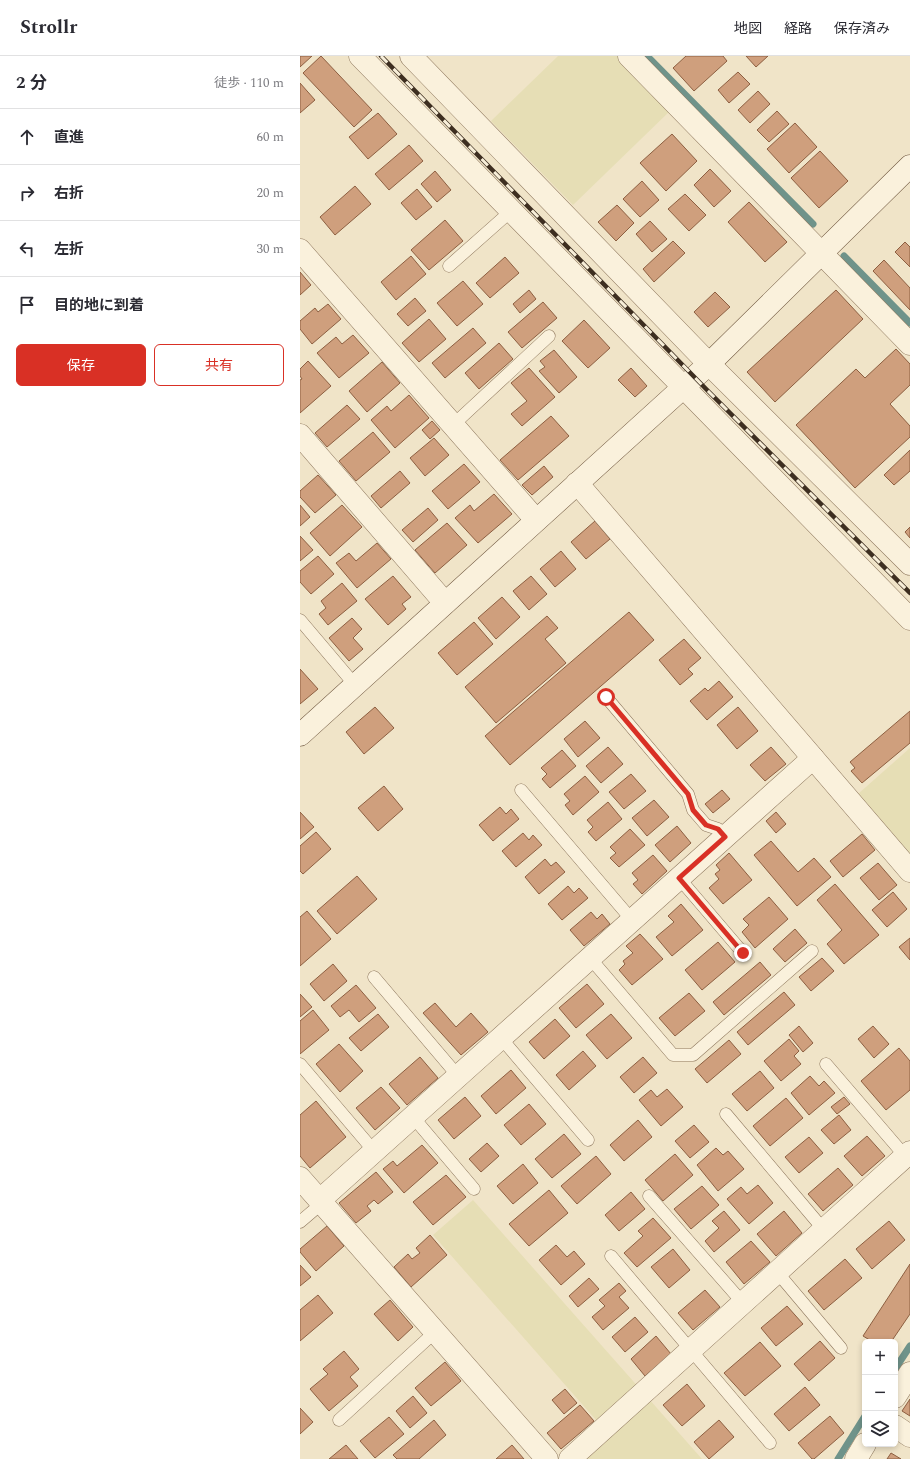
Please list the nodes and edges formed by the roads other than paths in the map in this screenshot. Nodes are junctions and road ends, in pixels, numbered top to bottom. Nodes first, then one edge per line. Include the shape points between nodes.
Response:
1 (360, 56) edge
2 (411, 56) edge
3 (629, 56) edge
4 (910, 166) edge
5 (511, 211) junction
6 (300, 250) edge
7 (821, 253) junction
8 (449, 266) dead end
9 (549, 336) dead end
10 (910, 344) edge
11 (709, 364) junction
12 (684, 386) junction
13 (453, 425) junction
14 (300, 434) edge
15 (577, 483) junction
16 (536, 520) junction
17 (910, 564) edge
18 (445, 603) junction
19 (910, 619) edge
20 (300, 620) edge
21 (355, 685) junction
22 (606, 697) dead end
23 (300, 735) edge
24 (813, 758) junction
25 (521, 790) dead end
26 (725, 837) junction
27 (910, 871) edge
28 (679, 878) junction
29 (632, 920) junction
30 (812, 951) dead end
31 (743, 953) dead end
32 (590, 958) junction
33 (374, 977) dead end
34 (501, 1038) junction
35 (300, 1064) edge
36 (826, 1064) dead end
37 (458, 1076) junction
38 (726, 1114) dead end
39 (412, 1117) junction
40 (588, 1140) dead end
41 (374, 1151) junction
42 (908, 1154) edge
43 (300, 1178) edge
44 (474, 1189) dead end
45 (649, 1196) dead end
46 (320, 1200) junction
47 (300, 1222) edge
48 (824, 1230) junction
49 (610, 1256) dead end
50 (777, 1272) junction
51 (743, 1303) junction
52 (435, 1332) junction
53 (841, 1348) dead end
54 (691, 1350) junction
55 (910, 1373) edge
56 (898, 1391) edge
57 (340, 1420) dead end
58 (898, 1428) edge
59 (910, 1436) edge
60 (770, 1443) dead end
61 (863, 1447) edge
62 (547, 1459) edge
63 (570, 1459) edge
64 (856, 1459) edge

1 - 5 street
2 - 11 street
3 - 7 street
4 - 7 street
5 - 8 lane
5 - 12 street
6 - 13 street
7 - 10 street
7 - 11 street
9 - 13 lane
11 - 12 street
11 - 17 street
12 - 15 street
12 - 19 street
13 - 16 street
14 - 18 street
15 - 16 street
15 - 24 street
16 - 18 street
18 - 21 street
20 - 21 lane
21 - 23 street
22 - 26 lane via 688,794 697,815 706,825 718,829
24 - 26 street
24 - 27 street
25 - 29 lane
26 - 28 street
28 - 29 street
28 - 31 lane
29 - 32 street
30 - 32 lane via 693,1055 673,1055
32 - 34 street
33 - 37 lane
34 - 37 street
34 - 40 lane
35 - 41 lane
36 - 42 lane
37 - 39 street
38 - 48 lane
39 - 41 street
39 - 44 lane
41 - 46 street
42 - 48 street
43 - 46 street
45 - 51 lane
46 - 47 lane via 314,1210
46 - 52 street
48 - 50 street
49 - 54 lane
50 - 51 street
50 - 53 lane
51 - 54 street
52 - 57 lane
52 - 62 street
54 - 60 lane
54 - 63 street
55 - 56 street
58 - 59 street
61 - 64 street

